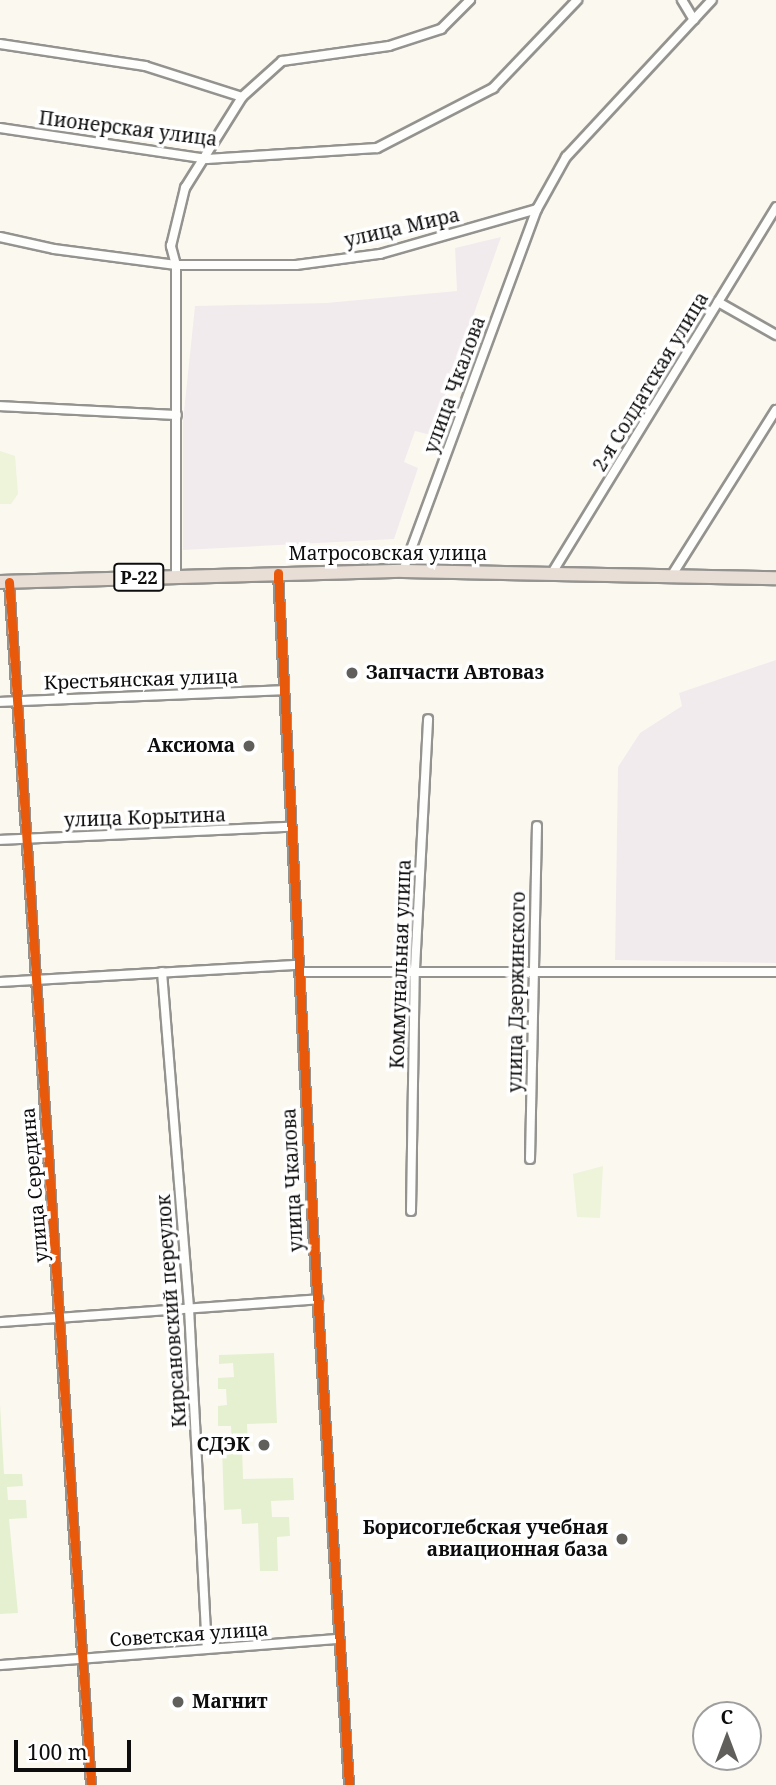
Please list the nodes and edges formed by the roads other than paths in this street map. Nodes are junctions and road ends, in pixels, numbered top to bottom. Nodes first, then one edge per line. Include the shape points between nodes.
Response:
1 (470, 0) edge
2 (578, 0) edge
3 (682, 0) edge
4 (712, 0) edge
5 (694, 20) junction
6 (0, 44) edge
7 (242, 97) junction
8 (0, 128) edge
9 (207, 159) junction
10 (776, 207) edge
11 (537, 209) junction
12 (0, 237) edge
13 (176, 265) junction
14 (718, 302) junction
15 (776, 335) edge
16 (0, 406) edge
17 (776, 410) edge
18 (177, 415) junction
19 (403, 572) junction
20 (278, 573) junction
21 (552, 573) junction
22 (672, 575) junction
23 (176, 576) junction
24 (776, 578) edge
25 (5, 582) edge
26 (284, 690) junction
27 (16, 701) junction
28 (0, 702) edge
29 (428, 719) dead end
30 (537, 825) dead end
31 (291, 827) junction
32 (27, 838) junction
33 (0, 840) edge
34 (300, 969) junction
35 (415, 969) junction
36 (531, 971) junction
37 (162, 972) junction
38 (776, 972) edge
39 (36, 979) junction
40 (0, 982) edge
41 (530, 1159) dead end
42 (411, 1211) dead end
43 (318, 1299) junction
44 (189, 1308) junction
45 (63, 1318) junction
46 (0, 1322) edge
47 (339, 1639) junction
48 (207, 1649) junction
49 (82, 1659) junction
50 (0, 1665) edge
51 (91, 1785) edge
52 (349, 1785) edge

1 - 7 street via 441,29 428,34 389,46 282,61
2 - 9 street, Пионерская улица via 493,88 377,148
3 - 5 street
4 - 5 street
5 - 11 street via 566,157
6 - 7 street via 145,66
7 - 9 street
8 - 9 street, Пионерская улица
9 - 13 street via 185,188 173,225 171,246
10 - 14 street, 2-я Солдатская улица
11 - 13 street, улица Мира via 380,254 296,265
11 - 19 street, улица Чкалова
12 - 13 street, улица Мира
13 - 18 street
14 - 15 street
14 - 21 street, 2-я Солдатская улица
16 - 18 street
17 - 22 street
18 - 23 street
19 - 20 highway, Матросовская улица / Р-22
19 - 21 highway, Матросовская улица / Р-22
20 - 23 highway, Матросовская улица / Р-22
20 - 26 street, улица Чкалова
21 - 22 highway, Матросовская улица / Р-22
22 - 24 highway, Матросовская улица / Р-22
23 - 25 highway, Матросовская улица / Р-22
25 - 27 street, улица Середина
26 - 27 street, Крестьянская улица
26 - 31 street, улица Чкалова
27 - 28 street, Крестьянская улица
27 - 32 street, улица Середина
29 - 35 street, Коммунальная улица
30 - 36 street, улица Дзержинского
31 - 32 street, улица Корытина
31 - 34 street, улица Чкалова
32 - 33 street, улица Корытина
32 - 39 street, улица Середина
34 - 35 street
34 - 37 street
34 - 43 street, улица Чкалова
35 - 36 street
35 - 42 street, Коммунальная улица
36 - 38 street
36 - 41 street, улица Дзержинского
37 - 39 street
37 - 44 street, Кирсановский переулок
39 - 40 street
39 - 45 street, улица Середина
43 - 44 street
43 - 47 street, улица Чкалова
44 - 45 street
44 - 48 street, Кирсановский переулок
45 - 46 street
45 - 49 street, улица Середина
47 - 48 street, Советская улица
47 - 52 street, улица Чкалова
48 - 49 street, Советская улица
49 - 50 street, Советская улица
49 - 51 street, улица Середина

